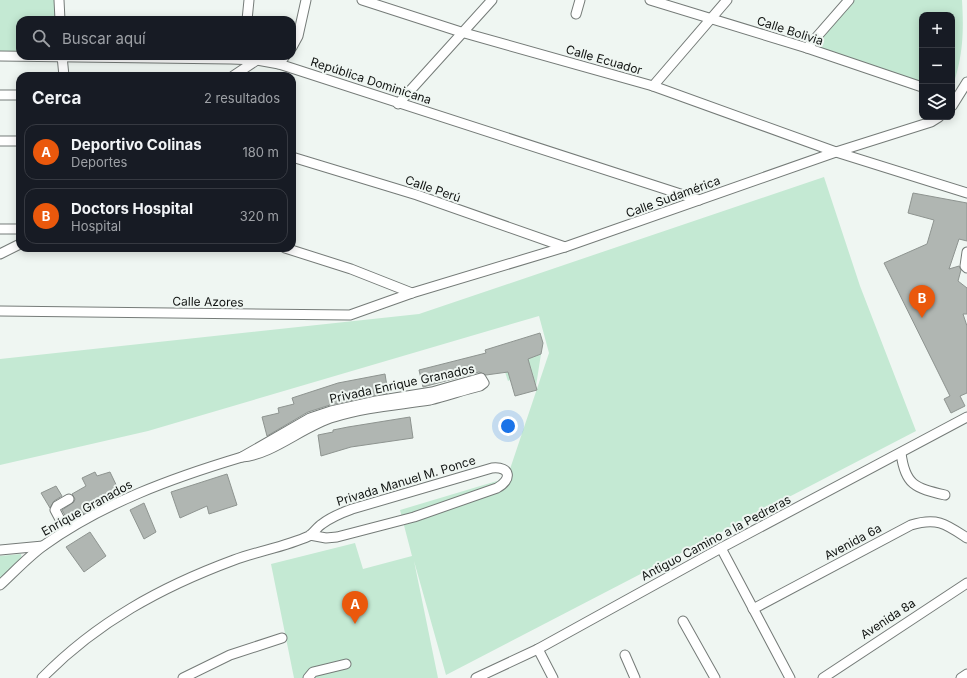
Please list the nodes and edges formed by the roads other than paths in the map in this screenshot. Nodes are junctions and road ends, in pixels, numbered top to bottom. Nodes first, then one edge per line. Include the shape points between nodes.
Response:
1 (59, 0) edge
2 (249, 0) edge
3 (306, 0) edge
4 (362, 0) edge
5 (492, 0) edge
6 (580, 0) edge
7 (650, 0) edge
8 (727, 0) edge
9 (849, 0) edge
10 (576, 14) dead end
11 (60, 16) edge
12 (247, 16) edge
13 (712, 19) junction
14 (461, 32) junction
15 (296, 40) edge
16 (807, 48) junction
17 (0, 56) edge
18 (16, 56) edge
19 (62, 60) edge
20 (253, 60) edge
21 (264, 60) edge
22 (282, 60) edge
23 (279, 64) junction
24 (64, 72) edge
25 (238, 72) edge
26 (967, 82) edge
27 (653, 86) junction
28 (919, 86) edge
29 (0, 95) edge
30 (16, 95) edge
31 (955, 100) edge
32 (955, 101) edge
33 (967, 102) edge
34 (398, 104) junction
35 (934, 120) edge
36 (0, 141) edge
37 (16, 141) edge
38 (836, 152) junction
39 (296, 158) edge
40 (967, 193) edge
41 (699, 200) junction
42 (0, 229) edge
43 (16, 229) edge
44 (16, 246) edge
45 (565, 247) junction
46 (296, 251) edge
47 (967, 252) edge
48 (0, 254) edge
49 (967, 268) edge
50 (412, 293) junction
51 (0, 311) edge
52 (967, 417) edge
53 (901, 453) junction
54 (242, 458) junction
55 (945, 495) dead end
56 (69, 499) dead end
57 (91, 517) junction
58 (310, 535) junction
59 (967, 538) edge
60 (43, 546) junction
61 (721, 548) junction
62 (0, 550) edge
63 (967, 583) edge
64 (0, 585) edge
65 (753, 609) junction
66 (683, 621) dead end
67 (282, 638) dead end
68 (538, 649) junction
69 (625, 655) dead end
70 (346, 664) dead end
71 (967, 674) edge
72 (42, 678) edge
73 (183, 678) edge
74 (308, 678) edge
75 (476, 678) edge
76 (553, 678) edge
77 (635, 678) edge
78 (715, 678) edge
79 (790, 678) edge
80 (823, 678) edge
81 (961, 678) edge

1 - 11 street
2 - 12 street
3 - 15 street
4 - 14 street, Calle Ecuador
5 - 14 street
6 - 10 street
7 - 13 street, Calle Bolivia
8 - 13 street
9 - 16 street
13 - 16 street, Calle Bolivia
13 - 27 street
14 - 27 street, Calle Ecuador
14 - 34 street
16 - 28 street, Calle Bolivia
17 - 18 street, República Dominicana
19 - 24 street
20 - 25 street
21 - 23 street, República Dominicana
22 - 23 street
23 - 34 street, República Dominicana
26 - 31 street
27 - 38 street, Calle Ecuador
29 - 30 street
32 - 33 street
34 - 41 street, República Dominicana
35 - 38 street, Calle Sudamérica
36 - 37 street
38 - 40 street, Calle Ecuador
38 - 41 street, Calle Sudamérica
39 - 45 street, Calle Perú via 417,195
41 - 45 street, Calle Sudamérica
42 - 43 street
44 - 48 street
45 - 50 street, Calle Sudamérica
46 - 50 street
47 - 49 street
50 - 51 street, Calle Azores via 350,315
52 - 53 street, Antiguo Camino a la Pedreras
53 - 55 street via 903,470 909,479 926,491
53 - 61 street, Antiguo Camino a la Pedreras
54 - 54 street, Privada Enrique Granados via 254,456 313,424 333,417 432,399 480,386 484,381 479,378 432,392 331,410 310,418
54 - 57 street, Enrique Granados via 156,485 123,499
56 - 57 street via 55,510 64,527 86,514
57 - 60 street, Enrique Granados
58 - 58 street, Privada Manuel M. Ponce via 321,524 352,508 492,468 500,467 506,470 508,475 507,480 497,488 414,517 337,537
58 - 72 street, Privada Manuel M. Ponce via 187,578 138,602 95,632
59 - 65 street, Avenida 6a via 946,524 922,522 886,538
60 - 62 street
60 - 64 street, Enrique Granados
61 - 65 street
61 - 68 street, Antiguo Camino a la Pedreras
63 - 80 street, Avenida 8a
65 - 79 street
66 - 78 street
67 - 73 street via 230,655
68 - 75 street, Antiguo Camino a la Pedreras
68 - 76 street
69 - 77 street
70 - 74 street via 313,672
71 - 81 street

